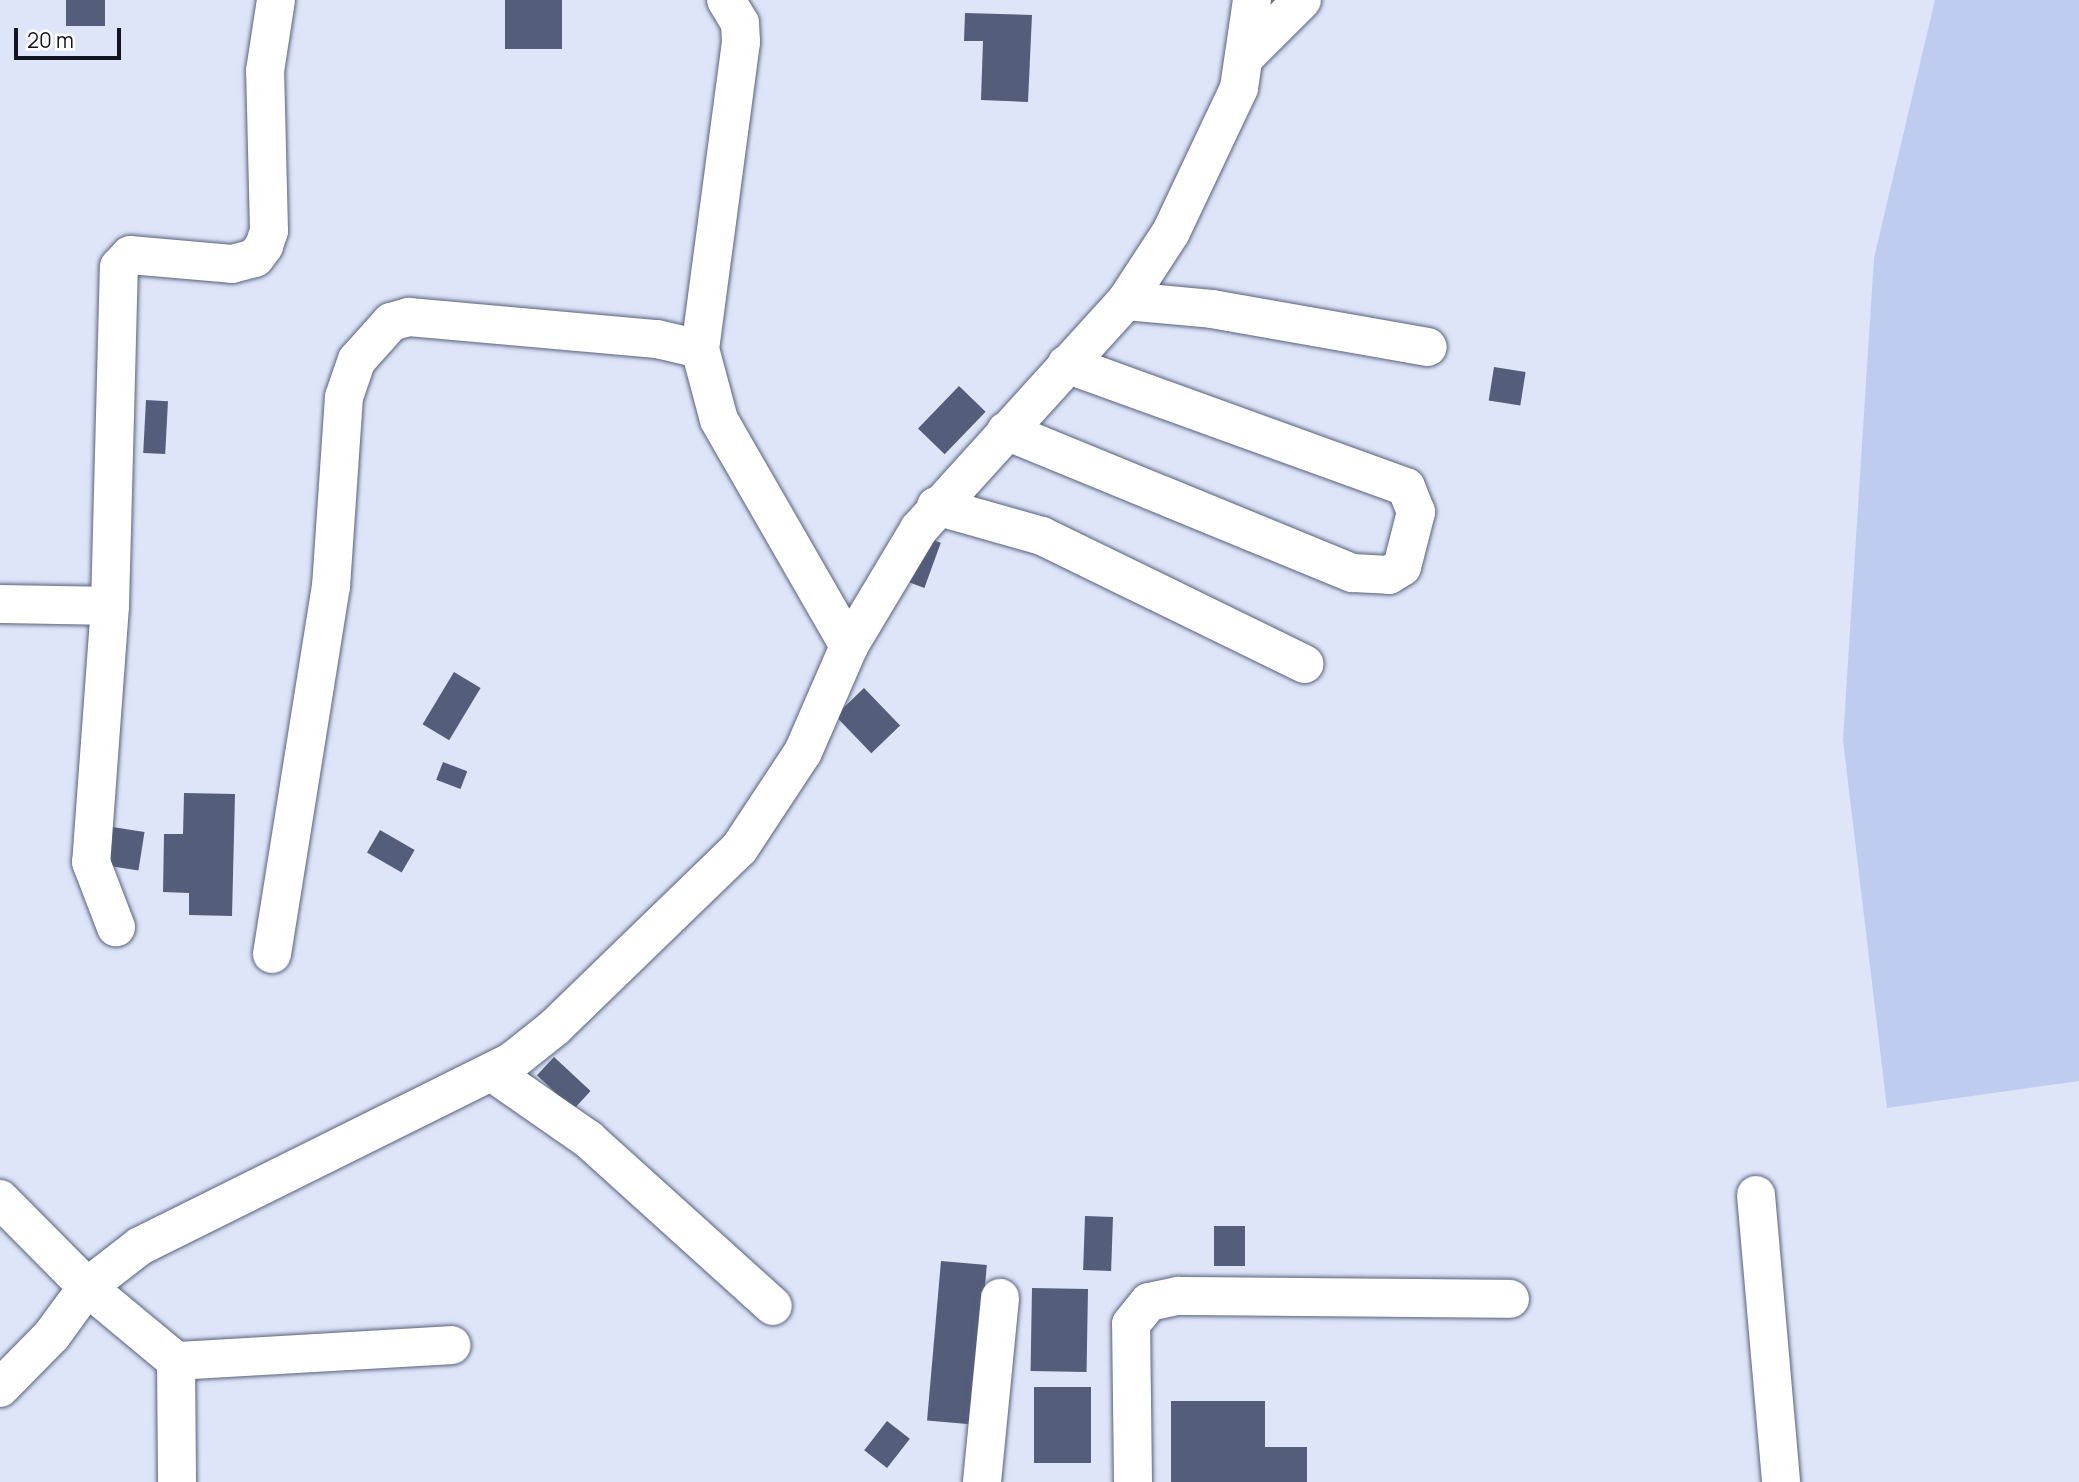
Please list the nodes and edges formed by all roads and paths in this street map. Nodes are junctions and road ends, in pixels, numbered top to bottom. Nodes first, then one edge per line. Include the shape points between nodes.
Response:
1 (276, 0) edge
2 (1252, 0) edge
3 (1302, 0) edge
4 (735, 2) edge
5 (1247, 56) junction
6 (1126, 300) junction
7 (1428, 347) dead end
8 (700, 349) junction
9 (1067, 364) junction
10 (1006, 430) junction
11 (936, 506) junction
12 (0, 604) edge
13 (110, 606) junction
14 (849, 646) junction
15 (1304, 664) dead end
16 (116, 927) dead end
17 (272, 954) dead end
18 (493, 1073) junction
19 (1756, 1195) dead end
20 (0, 1199) edge
21 (87, 1287) junction
22 (1000, 1298) dead end
23 (1510, 1299) dead end
24 (773, 1306) dead end
25 (452, 1346) dead end
26 (176, 1361) junction
27 (0, 1388) edge
28 (177, 1482) edge
29 (982, 1482) edge
30 (1133, 1482) edge
31 (1782, 1482) edge

1 - 13 street via 265,71 269,231 264,246 256,258 232,264 130,256 119,267
2 - 5 street
3 - 5 street
4 - 8 street via 741,41
5 - 6 street via 1239,88 1171,232
6 - 7 street via 1221,311
6 - 9 street
8 - 14 street via 719,420
8 - 17 street via 657,339 409,317 391,322 357,360 344,397 331,587
9 - 10 street
9 - 10 street via 1406,487 1416,512 1402,568 1389,575 1353,573
10 - 11 street
11 - 14 street
11 - 15 street via 1042,536
12 - 13 street
13 - 16 street via 91,862
14 - 18 street via 803,752 739,849 555,1027
18 - 21 street via 140,1246
18 - 24 street via 606,1154
19 - 31 street
20 - 21 street
21 - 26 street
21 - 27 street via 52,1335
22 - 29 street
23 - 30 street via 1178,1296 1149,1302 1131,1324
25 - 26 street
26 - 28 street

